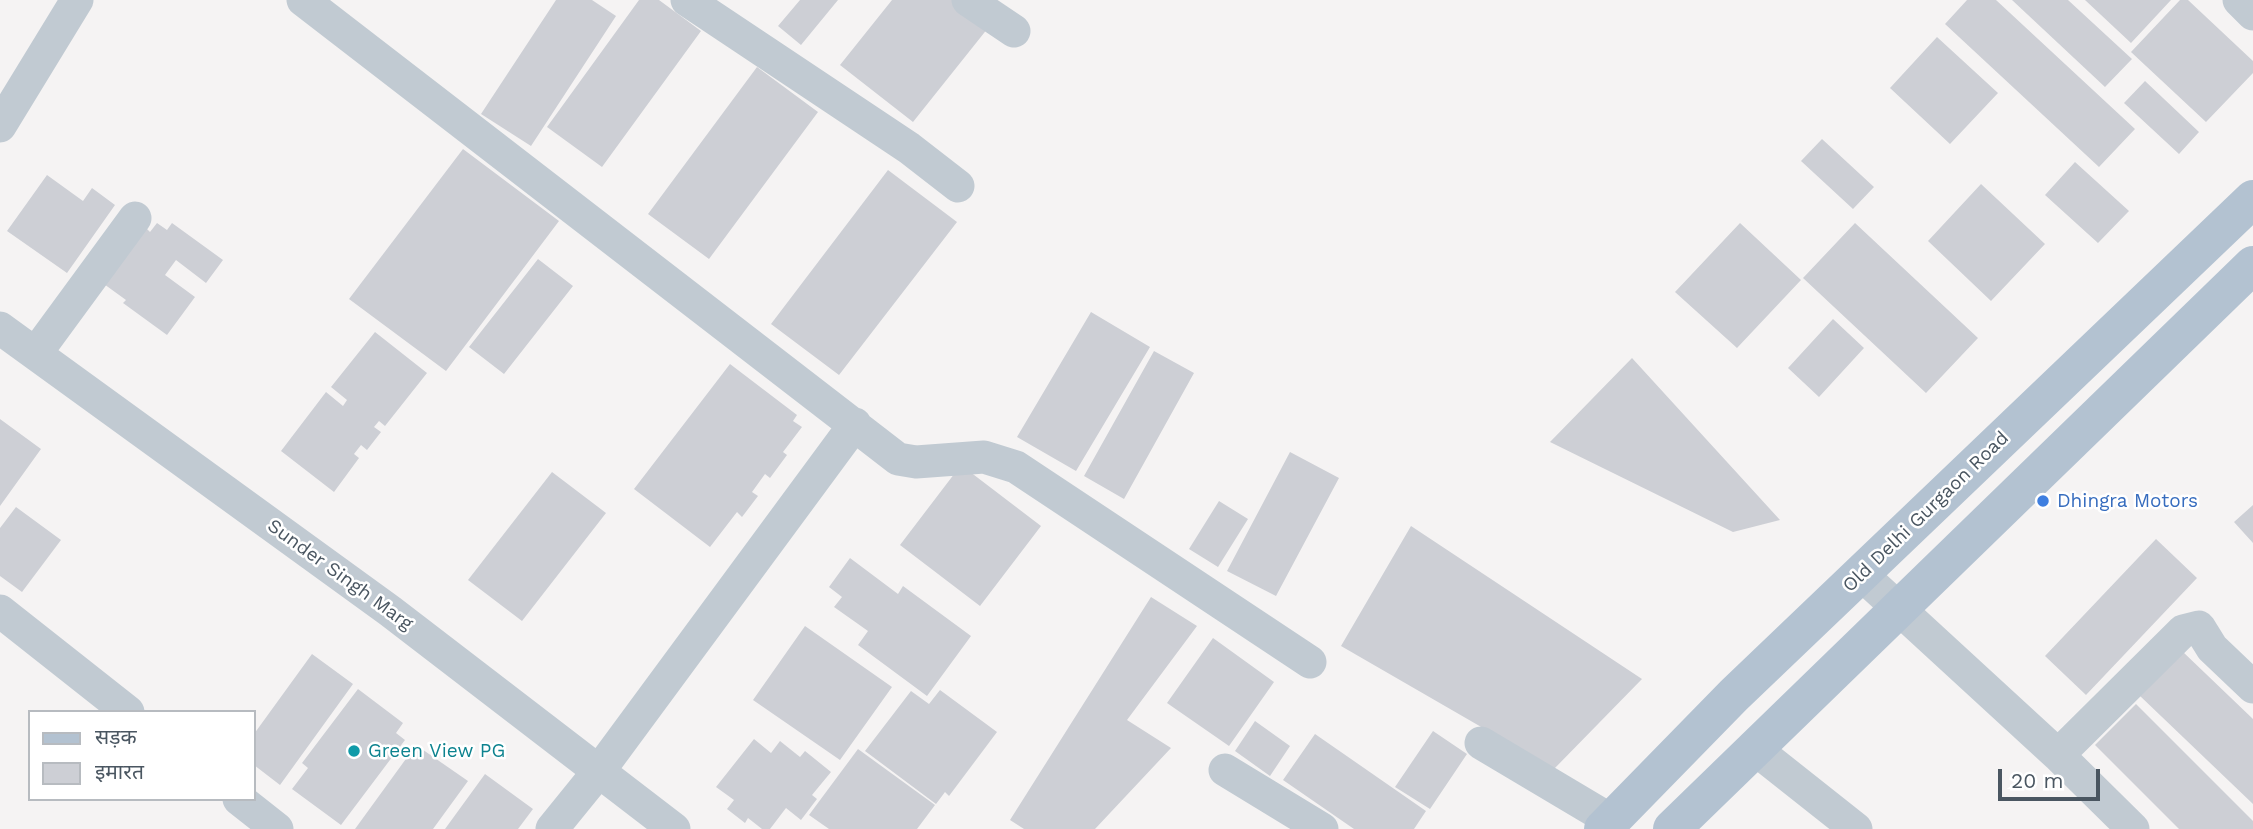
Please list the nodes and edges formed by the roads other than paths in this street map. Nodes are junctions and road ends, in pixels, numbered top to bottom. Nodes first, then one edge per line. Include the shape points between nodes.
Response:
1 (76, 0) edge
2 (303, 0) edge
3 (687, 0) edge
4 (968, 0) edge
5 (2239, 0) edge
6 (338, 10) edge
7 (2253, 14) edge
8 (1014, 32) dead end
9 (0, 125) edge
10 (958, 186) dead end
11 (2253, 199) edge
12 (135, 218) dead end
13 (2253, 265) edge
14 (0, 328) edge
15 (36, 353) junction
16 (855, 424) junction
17 (1861, 574) junction
18 (1899, 608) junction
19 (0, 611) edge
20 (1310, 662) dead end
21 (2253, 688) edge
22 (125, 710) edge
23 (1481, 743) dead end
24 (1755, 748) junction
25 (2058, 755) junction
26 (599, 771) junction
27 (1225, 771) dead end
28 (242, 801) edge
29 (1607, 825) edge
30 (277, 829) edge
31 (552, 829) edge
32 (674, 829) edge
33 (1322, 829) edge
34 (1672, 829) edge
35 (1856, 829) edge
36 (2133, 829) edge

1 - 9 street
2 - 6 street
3 - 10 street via 909,148
4 - 8 street
5 - 7 street
6 - 16 street via 652,270
11 - 17 main road, Old Delhi Gurgaon Road
12 - 15 street
13 - 18 main road
14 - 15 street, Sunder Singh Marg
15 - 26 street, Sunder Singh Marg via 390,611
16 - 20 street via 898,459 984,457 1016,467
16 - 26 street
17 - 18 street
17 - 29 main road, Old Delhi Gurgaon Road
18 - 24 main road
18 - 25 street
19 - 22 street
21 - 25 street via 2212,648 2199,627 2183,631
23 - 29 street
24 - 34 main road
24 - 35 street
25 - 36 street
26 - 31 street
26 - 32 street, Sunder Singh Marg
27 - 33 street
28 - 30 street

